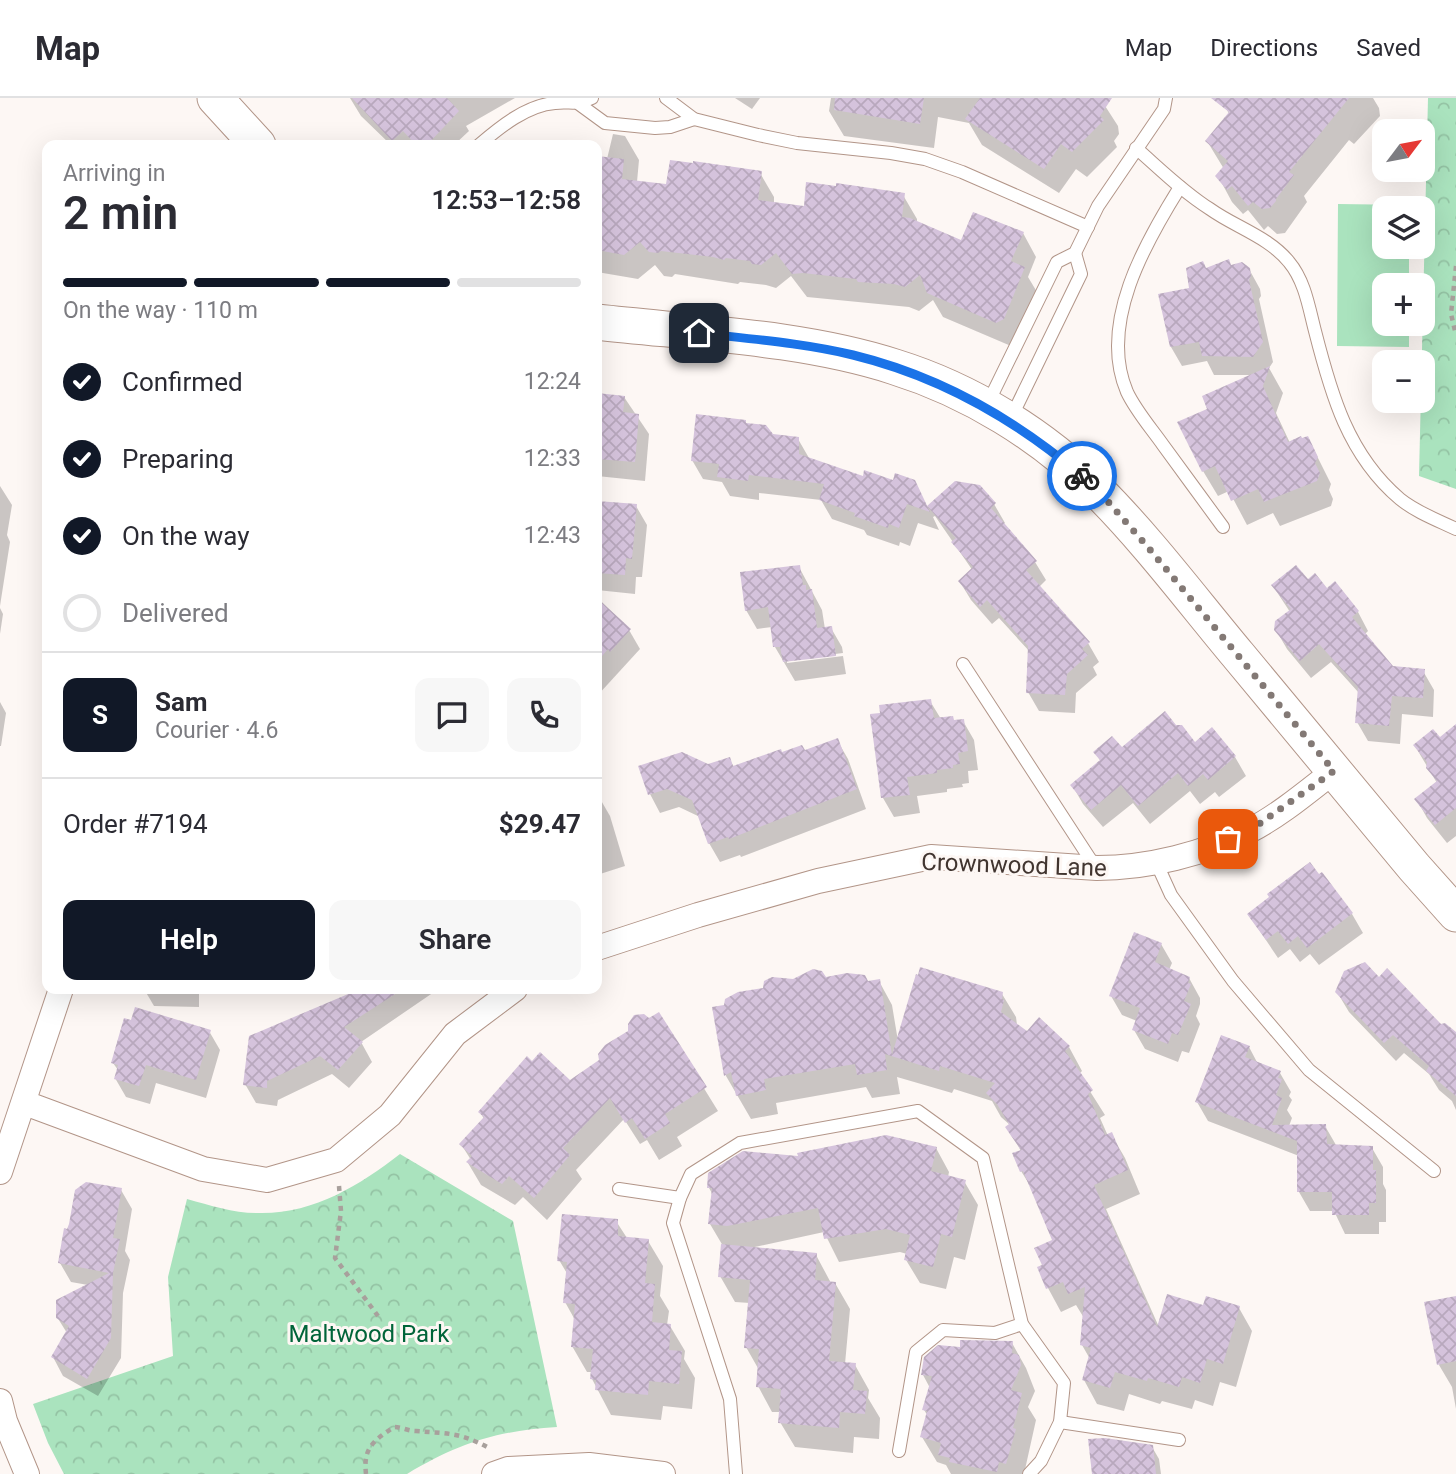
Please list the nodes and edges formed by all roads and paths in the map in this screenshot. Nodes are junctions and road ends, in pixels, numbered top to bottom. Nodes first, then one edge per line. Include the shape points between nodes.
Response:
1 (215, 98) edge
2 (592, 98) edge
3 (666, 98) edge
4 (1166, 98) edge
5 (579, 104) junction
6 (694, 119) junction
7 (248, 140) edge
8 (486, 140) edge
9 (1136, 148) junction
10 (1180, 187) junction
11 (1088, 227) junction
12 (1075, 253) junction
13 (1456, 266) edge
14 (602, 323) edge
15 (1456, 335) edge
16 (998, 414) junction
17 (1223, 527) dead end
18 (1456, 529) edge
19 (963, 664) dead end
20 (1334, 771) junction
21 (1156, 862) junction
22 (1097, 868) junction
23 (1456, 914) edge
24 (602, 946) edge
25 (59, 994) edge
26 (508, 994) edge
27 (25, 1103) junction
28 (336, 1160) junction
29 (1434, 1171) dead end
30 (0, 1172) edge
31 (619, 1189) dead end
32 (680, 1198) junction
33 (377, 1316) dead end
34 (1022, 1324) junction
35 (0, 1402) edge
36 (1060, 1422) junction
37 (1179, 1440) dead end
38 (899, 1451) dead end
39 (501, 1471) edge
40 (27, 1474) edge
41 (366, 1474) edge
42 (663, 1474) edge
43 (736, 1474) edge
44 (1029, 1474) edge

1 - 7 street
2 - 5 lane
3 - 6 lane
4 - 9 lane via 1164,109
5 - 6 lane via 605,123 654,128
5 - 8 lane via 533,108
6 - 11 lane via 797,143 925,159
9 - 10 lane
9 - 11 lane
10 - 17 lane via 1130,283 1121,327 1121,373 1140,413
10 - 18 lane via 1289,261 1299,277 1335,403 1350,437 1401,499
11 - 12 lane
12 - 16 lane via 1057,262
12 - 16 lane via 1081,274
13 - 15 path via 1451,314
14 - 16 street via 853,355 932,381
16 - 20 street via 1096,488
19 - 22 lane
20 - 21 street, Crownwood Lane via 1249,831
20 - 23 street
21 - 22 street, Crownwood Lane
21 - 29 lane via 1171,895 1233,981 1309,1070
22 - 24 street, Crownwood Lane via 930,857 818,880
25 - 27 street
26 - 28 street via 456,1034 390,1115
27 - 28 street via 203,1169 267,1180
27 - 30 street
28 - 33 path via 341,1211 335,1258
31 - 32 lane
32 - 34 lane via 691,1174 740,1143 918,1111 983,1158
32 - 43 lane via 673,1223 730,1399
34 - 36 lane via 1064,1383
34 - 38 lane via 995,1332 943,1330 916,1352
35 - 40 street
36 - 37 lane
36 - 44 lane via 1041,1461
39 - 41 path via 491,1448 463,1435 394,1427 369,1448 364,1458
39 - 42 street via 589,1465

